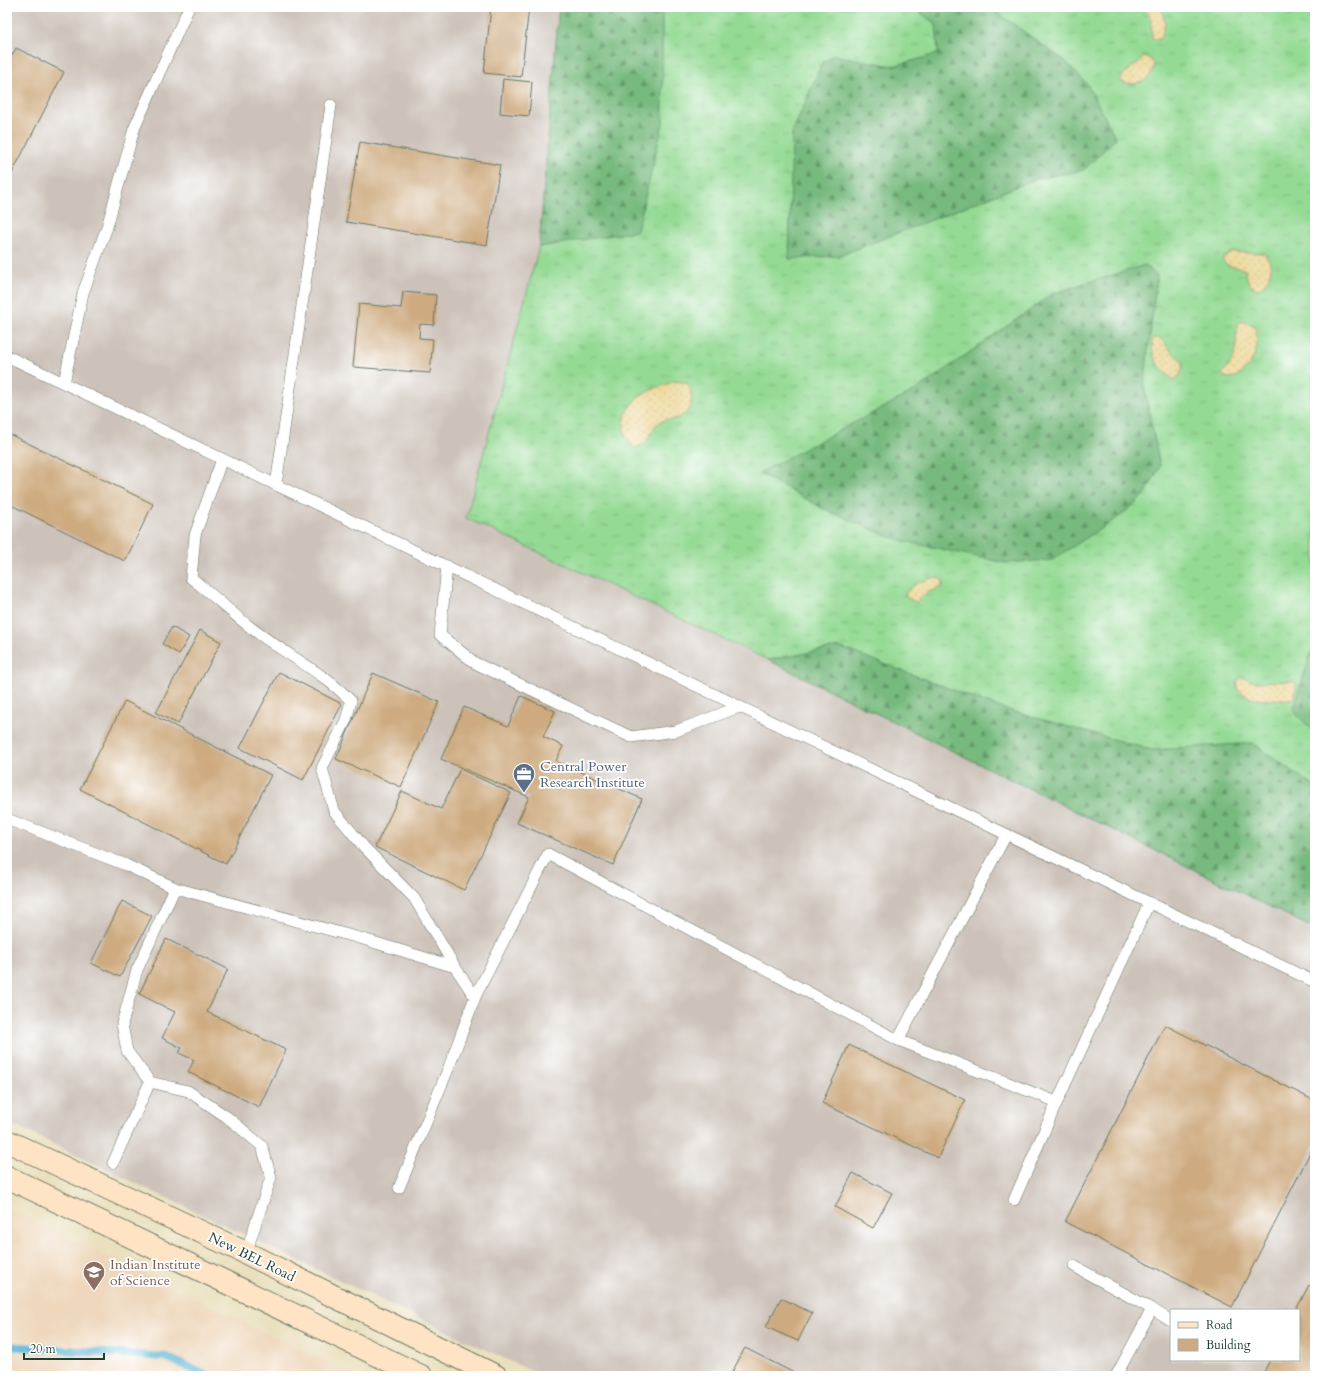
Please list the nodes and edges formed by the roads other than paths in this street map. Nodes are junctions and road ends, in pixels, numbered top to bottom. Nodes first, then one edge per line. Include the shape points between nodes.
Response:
1 (189, 7) edge
2 (331, 105) dead end
3 (7, 356) edge
4 (64, 383) junction
5 (222, 459) junction
6 (276, 485) junction
7 (447, 566) junction
8 (739, 707) junction
9 (7, 819) edge
10 (1006, 834) junction
11 (175, 888) junction
12 (1149, 903) junction
13 (455, 967) junction
14 (1315, 982) edge
15 (475, 997) junction
16 (898, 1040) junction
17 (150, 1082) junction
18 (1056, 1102) junction
19 (7, 1141) edge
20 (113, 1163) dead end
21 (7, 1177) edge
22 (399, 1188) dead end
23 (1014, 1200) dead end
24 (246, 1253) junction
25 (1074, 1266) dead end
26 (1152, 1309) junction
27 (1170, 1320) edge
28 (421, 1376) edge
29 (496, 1376) edge
30 (1116, 1376) edge

1 - 4 lane via 134,129 107,227 83,293
2 - 6 lane
3 - 4 lane
4 - 5 lane
5 - 6 lane
5 - 13 lane via 195,535 190,578 249,627 337,686 352,701 346,720 322,768 334,811 364,847 414,898
6 - 7 lane
7 - 8 lane
7 - 8 lane via 440,635 475,662 631,737 676,731
8 - 10 lane
9 - 11 lane via 126,865
10 - 12 lane
10 - 16 lane
11 - 13 lane
11 - 17 lane via 137,970 122,1024 127,1051
12 - 14 lane
12 - 18 lane
13 - 15 lane
15 - 16 lane via 548,854
15 - 22 lane
16 - 18 lane
17 - 20 lane
17 - 24 lane via 188,1091 227,1117 262,1146 271,1177
18 - 23 lane
19 - 24 main road, New BEL Road
21 - 28 main road
24 - 29 main road, New BEL Road
25 - 26 lane
26 - 27 lane
26 - 30 lane

